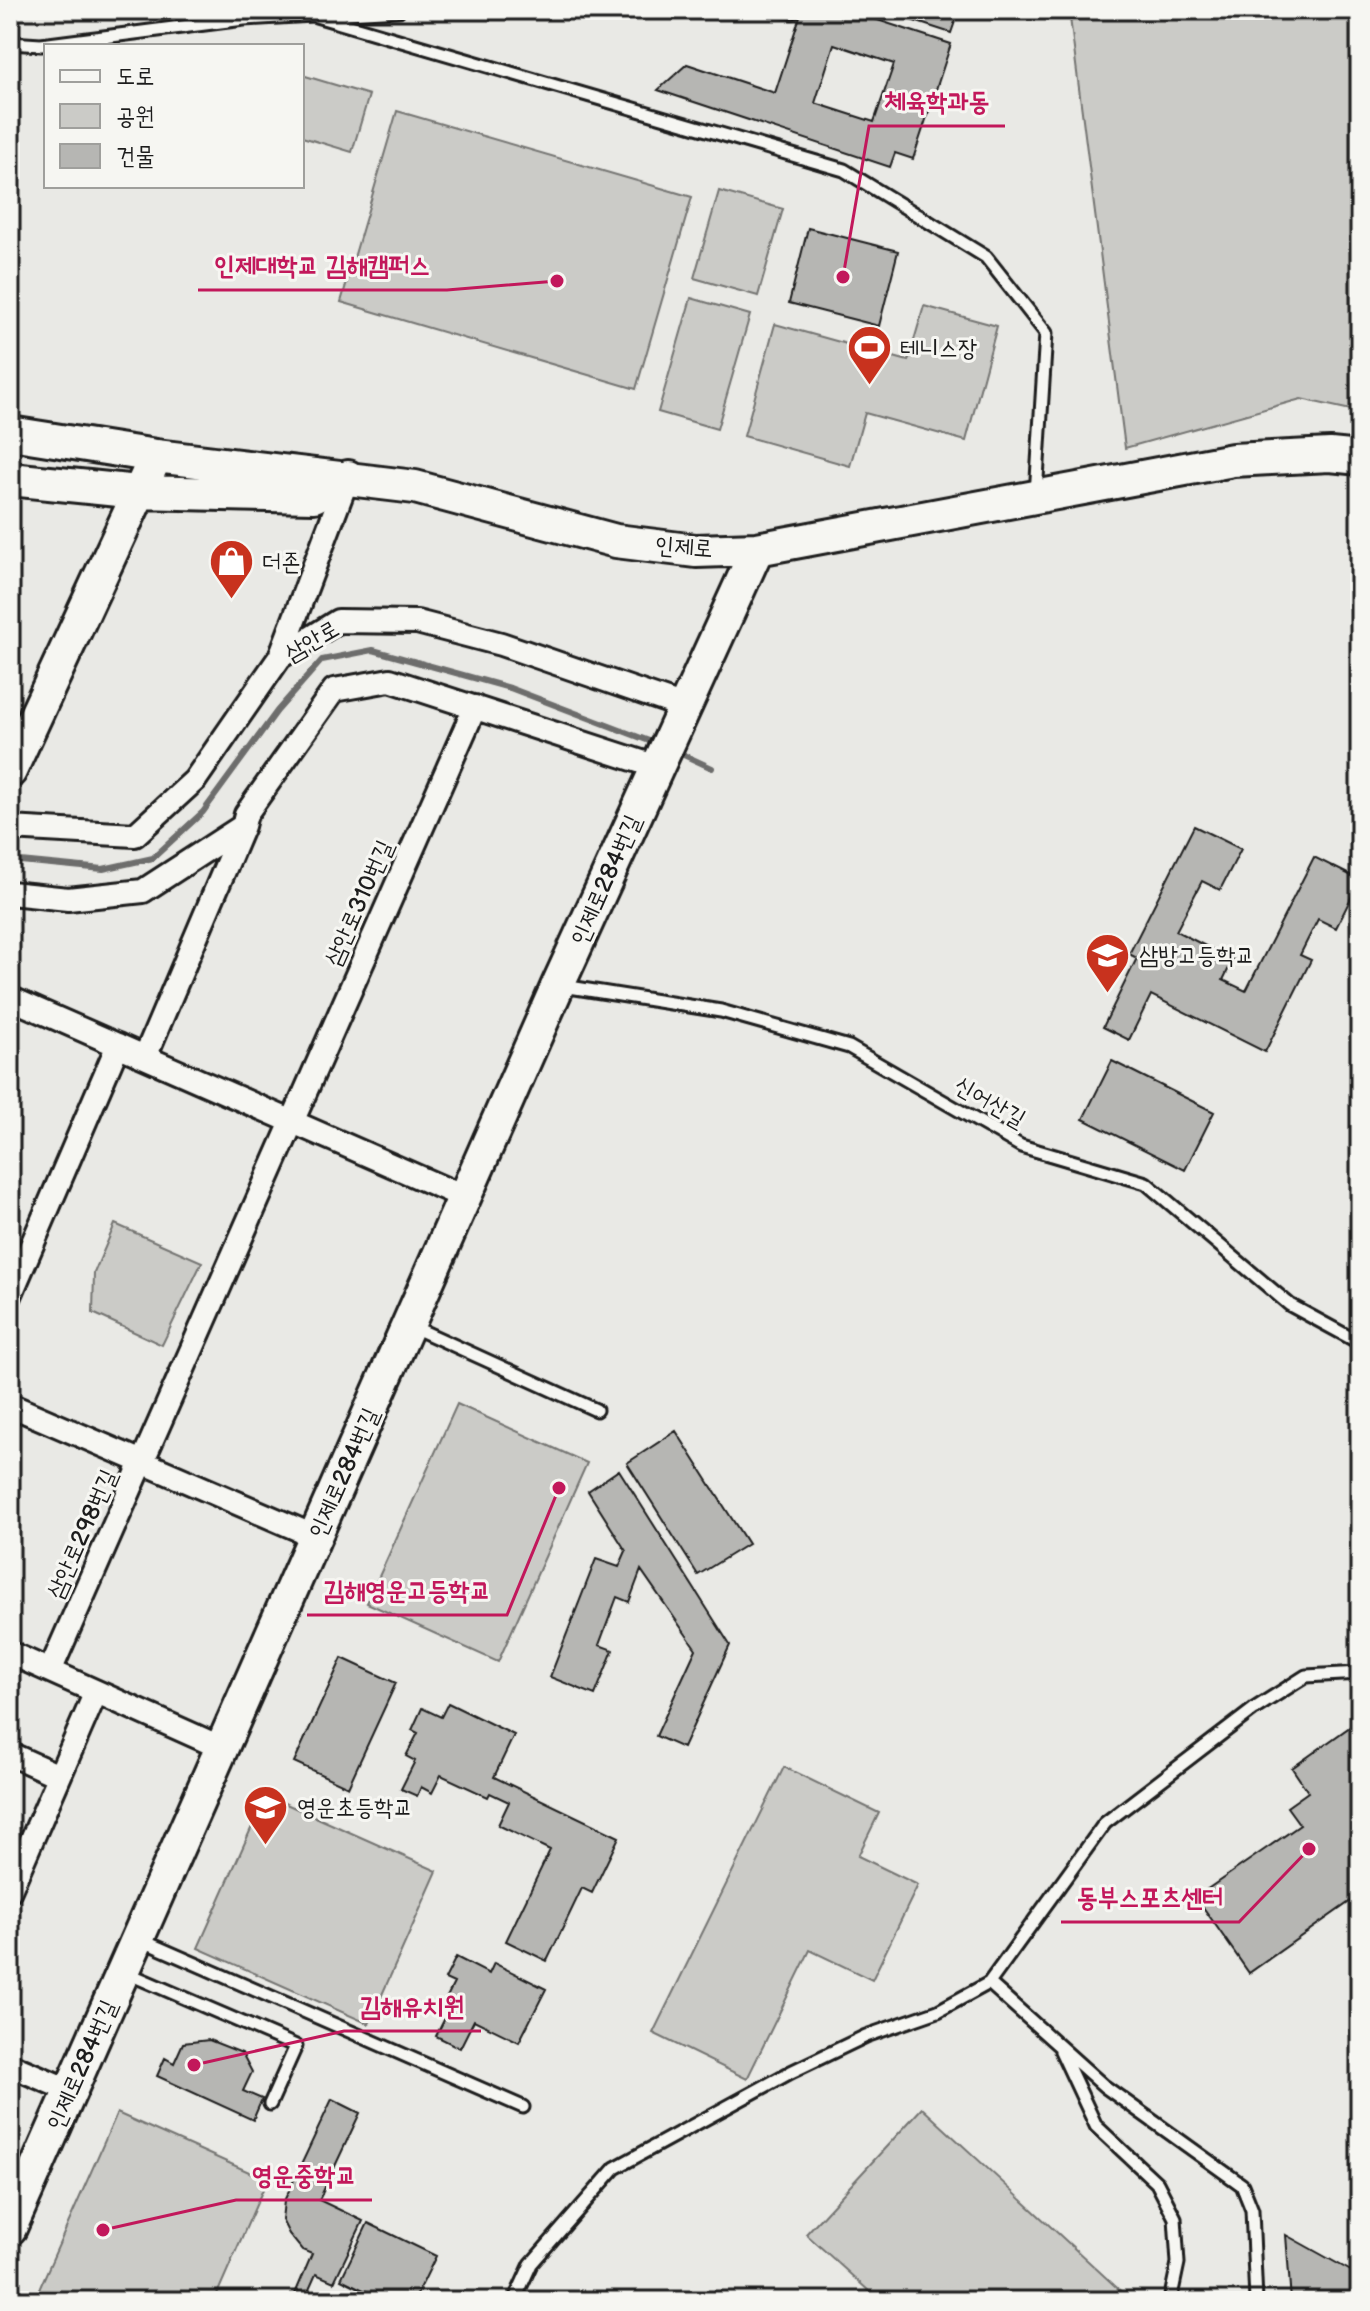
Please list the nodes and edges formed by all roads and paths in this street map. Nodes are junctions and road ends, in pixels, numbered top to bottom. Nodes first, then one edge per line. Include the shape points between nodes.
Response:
1 (399, 10) edge
2 (778, 10) edge
3 (793, 12) dead end
4 (282, 14) edge
5 (316, 16) junction
6 (10, 43) edge
7 (59, 44) edge
8 (44, 46) edge
9 (10, 433) edge
10 (156, 456) junction
11 (1360, 458) edge
12 (348, 477) junction
13 (10, 479) edge
14 (138, 492) junction
15 (1036, 497) junction
16 (757, 549) junction
17 (280, 657) junction
18 (475, 707) junction
19 (681, 715) junction
20 (658, 765) junction
21 (10, 771) edge
22 (243, 826) junction
23 (10, 828) edge
24 (10, 893) edge
25 (558, 985) junction
26 (10, 998) edge
27 (118, 1045) junction
28 (145, 1057) junction
29 (290, 1121) junction
30 (466, 1198) junction
31 (10, 1296) edge
32 (409, 1325) junction
33 (1360, 1343) edge
34 (10, 1405) edge
35 (596, 1410) dead end
36 (142, 1462) junction
37 (316, 1537) junction
38 (10, 1653) edge
39 (50, 1671) junction
40 (1360, 1673) edge
41 (96, 1692) junction
42 (222, 1748) junction
43 (10, 1754) edge
44 (59, 1776) junction
45 (16, 1857) edge
46 (10, 1890) edge
47 (137, 1938) junction
48 (123, 1971) junction
49 (989, 1983) junction
50 (1059, 2047) junction
51 (10, 2065) edge
52 (71, 2091) junction
53 (270, 2104) dead end
54 (523, 2107) dead end
55 (33, 2176) junction
56 (10, 2199) edge
57 (10, 2228) edge
58 (514, 2301) edge
59 (1170, 2301) edge
60 (1256, 2301) edge

1 - 5 lane
2 - 3 lane
4 - 5 lane
4 - 7 lane
5 - 15 lane via 844,170 986,257 1046,333
6 - 8 lane
9 - 10 main road, 인제로
10 - 12 main road, 인제로
10 - 14 main road
11 - 15 main road, 인제로 via 1233,460
12 - 14 main road via 314,496
12 - 16 main road, 인제로 via 415,487 616,541 696,551
12 - 17 street
13 - 14 main road
14 - 21 main road
15 - 16 main road, 인제로
16 - 19 main road
17 - 19 street, 삼안로 via 338,621 417,622 501,644
17 - 23 street, 삼안로 via 195,780 135,835
18 - 20 street
18 - 22 street via 390,680 334,690 246,814
18 - 29 street, 삼안로310번길
19 - 20 main road, 인제로284번길
20 - 25 main road, 인제로284번길
22 - 24 street via 143,891 68,899
22 - 28 street
25 - 30 main road, 인제로284번길
25 - 33 lane, 신어산길 via 721,1011 849,1047 1021,1146 1146,1183 1290,1305
26 - 27 street
27 - 28 street
27 - 31 street
28 - 29 street
29 - 30 street
29 - 36 street, 삼안로310번길
30 - 32 main road, 인제로284번길
32 - 35 lane
32 - 37 main road, 인제로284번길
34 - 36 street, 삼안로298번길
36 - 37 street, 삼안로298번길
36 - 39 street, 삼안로298번길
37 - 42 main road, 인제로284번길
38 - 39 street
39 - 41 street
40 - 49 lane via 1306,1676 1254,1709 1105,1823
41 - 42 street
41 - 44 street
42 - 47 main road, 인제로284번길
43 - 44 street
44 - 45 street
45 - 46 street
47 - 48 main road, 인제로284번길
47 - 54 lane
48 - 52 main road, 인제로284번길
48 - 53 lane via 296,2046
49 - 50 lane
49 - 58 lane via 938,2011 866,2036 791,2072 615,2168 531,2264
50 - 59 lane via 1096,2126 1157,2183 1175,2218 1178,2263
50 - 60 lane via 1104,2086 1242,2185 1252,2210
51 - 52 street
52 - 55 main road, 인제로284번길
55 - 56 street
55 - 57 main road, 인제로284번길

